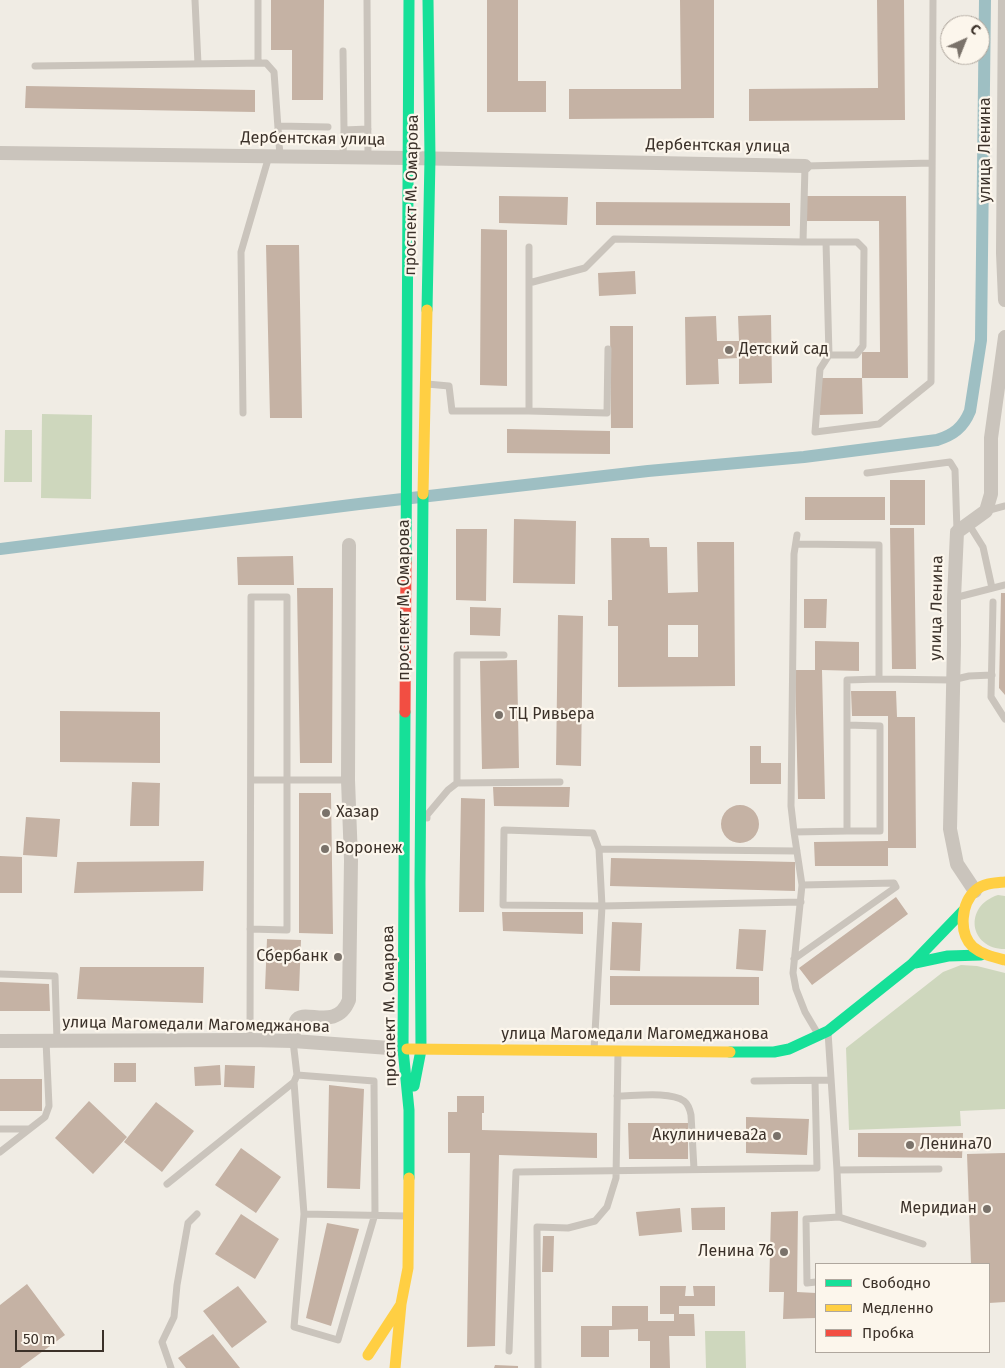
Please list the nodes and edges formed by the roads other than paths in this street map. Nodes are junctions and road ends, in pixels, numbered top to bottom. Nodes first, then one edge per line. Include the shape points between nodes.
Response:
1 (196, 0) edge
2 (258, 0) edge
3 (368, 0) edge
4 (408, 0) edge
5 (428, 0) edge
6 (933, 0) edge
7 (1005, 0) edge
8 (343, 51) dead end
9 (258, 63) junction
10 (198, 64) junction
11 (35, 66) dead end
12 (278, 126) junction
13 (328, 126) dead end
14 (368, 129) junction
15 (344, 130) junction
16 (0, 153) edge
17 (274, 156) junction
18 (342, 157) junction
19 (368, 157) junction
20 (409, 158) junction
21 (430, 158) junction
22 (932, 163) junction
23 (805, 166) junction
24 (803, 242) junction
25 (826, 242) junction
26 (529, 247) dead end
27 (1004, 253) edge
28 (529, 283) junction
29 (1005, 300) edge
30 (1005, 337) edge
31 (608, 349) dead end
32 (829, 356) junction
33 (424, 384) junction
34 (529, 411) junction
35 (243, 413) dead end
36 (867, 473) dead end
37 (1005, 506) edge
38 (986, 511) junction
39 (962, 527) junction
40 (797, 535) dead end
41 (796, 544) junction
42 (349, 545) dead end
43 (1005, 586) edge
44 (992, 588) junction
45 (954, 598) junction
46 (993, 602) dead end
47 (504, 655) dead end
48 (992, 675) junction
49 (879, 679) junction
50 (952, 680) junction
51 (1005, 719) edge
52 (847, 725) junction
53 (250, 780) junction
54 (348, 780) junction
55 (287, 781) junction
56 (560, 782) dead end
57 (457, 783) junction
58 (847, 831) junction
59 (794, 832) junction
60 (600, 849) junction
61 (797, 851) junction
62 (1005, 882) edge
63 (420, 883) junction
64 (802, 885) junction
65 (975, 891) junction
66 (801, 902) junction
67 (602, 906) junction
68 (963, 911) junction
69 (250, 929) junction
70 (981, 955) junction
71 (794, 959) junction
72 (1005, 960) edge
73 (912, 964) junction
74 (0, 974) edge
75 (823, 1034) junction
76 (250, 1040) junction
77 (0, 1041) edge
78 (51, 1041) junction
79 (294, 1041) junction
80 (403, 1049) junction
81 (421, 1050) junction
82 (594, 1051) junction
83 (618, 1051) junction
84 (296, 1079) junction
85 (831, 1080) junction
86 (754, 1081) dead end
87 (815, 1081) junction
88 (617, 1096) junction
89 (409, 1110) junction
90 (0, 1129) edge
91 (30, 1129) junction
92 (0, 1152) edge
93 (616, 1169) junction
94 (694, 1169) junction
95 (939, 1169) dead end
96 (837, 1170) junction
97 (167, 1184) dead end
98 (197, 1214) dead end
99 (304, 1214) junction
100 (375, 1214) junction
101 (409, 1216) junction
102 (839, 1217) junction
103 (923, 1244) dead end
104 (815, 1282) edge
105 (402, 1304) junction
106 (509, 1351) dead end
107 (368, 1355) junction
108 (358, 1362) dead end
109 (171, 1368) edge
110 (395, 1368) edge
111 (538, 1368) edge

1 - 10 lane
2 - 9 lane
3 - 14 lane
4 - 20 main road, проспект М. Омарова
5 - 21 main road, проспект М. Омарова
6 - 22 lane
7 - 27 street, улица Ленина
8 - 15 lane
9 - 10 lane
9 - 12 lane via 266,63 274,72
10 - 11 lane
12 - 13 lane
12 - 17 lane
14 - 15 lane
14 - 19 lane
15 - 18 lane
16 - 17 street, Дербентская улица
17 - 18 street, Дербентская улица
17 - 35 lane via 241,252
18 - 19 street, Дербентская улица
19 - 20 street, Дербентская улица
20 - 21 street, Дербентская улица
20 - 80 main road, проспект М. Омарова
21 - 23 street, Дербентская улица
21 - 33 main road, проспект М. Омарова
22 - 23 lane
22 - 32 lane via 931,382 879,424 815,432 820,369
23 - 24 lane
24 - 25 lane
24 - 28 lane via 614,239 585,268
25 - 32 lane
25 - 32 lane via 857,242 864,248 863,346 856,355
26 - 28 lane
27 - 29 street, улица Ленина
28 - 34 lane
30 - 38 street via 991,438 992,494
31 - 34 lane via 607,413
33 - 34 lane via 449,386 452,411
33 - 63 main road, проспект М. Омарова
36 - 39 lane via 950,462 955,470
37 - 38 lane
38 - 39 street
39 - 44 lane via 983,547
39 - 45 street, улица Ленина
40 - 41 lane
41 - 49 lane via 879,545
41 - 59 lane via 791,717
42 - 54 street
43 - 44 lane
44 - 45 lane
45 - 50 street, улица Ленина
46 - 48 lane
47 - 57 lane via 457,655
48 - 50 lane
48 - 51 lane via 992,697
49 - 50 lane
49 - 52 lane via 847,680
50 - 65 street, улица Ленина via 950,829 957,864
52 - 58 lane
52 - 58 lane via 880,726 880,831
53 - 55 lane
53 - 55 lane via 251,597 287,597
53 - 69 lane
54 - 55 lane
54 - 79 street via 351,860 349,1000 339,1015 299,1018
55 - 69 lane via 287,930
56 - 57 lane
57 - 63 lane via 427,815
58 - 59 lane
59 - 61 lane
60 - 61 lane
60 - 67 lane
60 - 67 lane via 593,833 504,830 502,905
61 - 64 lane
62 - 65 main road via 987,884
63 - 81 main road, проспект М. Омарова
64 - 66 lane
64 - 71 lane via 894,883 896,887
65 - 68 main road, улица Магомедали Магомеджанова
66 - 67 lane
66 - 71 lane
67 - 82 lane
68 - 70 main road via 965,936
68 - 73 main road, улица Магомедали Магомеджанова
69 - 76 lane
70 - 72 main road, улица Магомедали Магомеджанова
70 - 73 main road, улица Магомедали Магомеджанова via 942,956
71 - 75 lane via 796,989 805,1012
73 - 75 main road, улица Магомедали Магомеджанова
74 - 78 lane via 55,976
75 - 83 main road, улица Магомедали Магомеджанова via 790,1049 774,1052
75 - 85 lane
76 - 78 street, улица Магомедали Магомеджановa
76 - 79 street, улица Магомедали Магомеджановa
77 - 78 street, улица Магомедали Магомеджановa
78 - 91 lane via 49,1106 45,1117
79 - 80 street, улица Магомедали Магомеджановa
79 - 84 lane
80 - 81 main road, улица Магомедали Магомеджановa
80 - 89 main road, проспект М. Омарова
81 - 82 main road, улица Магомедали Магомеджанова
81 - 89 main road, проспект М. Омарова
82 - 83 main road, улица Магомедали Магомеджанова
83 - 88 lane
84 - 97 lane
84 - 99 lane
84 - 100 lane via 374,1081
85 - 87 lane
85 - 96 lane
86 - 87 lane
87 - 94 lane via 817,1168
88 - 93 lane
88 - 94 lane via 668,1095 684,1101 691,1115
89 - 101 main road
90 - 91 lane
91 - 92 lane
93 - 94 lane
93 - 106 lane via 516,1172
93 - 111 lane via 607,1207 594,1221 568,1228 536,1227
95 - 96 lane
96 - 102 lane
98 - 109 lane via 188,1224 174,1317 162,1342
99 - 100 lane
99 - 100 lane via 294,1327 338,1340
100 - 101 lane
101 - 105 main road via 408,1268
102 - 103 lane
102 - 104 lane via 806,1219 807,1283
105 - 107 main road
105 - 110 main road
107 - 108 main road
107 - 110 main road via 379,1354 389,1359

